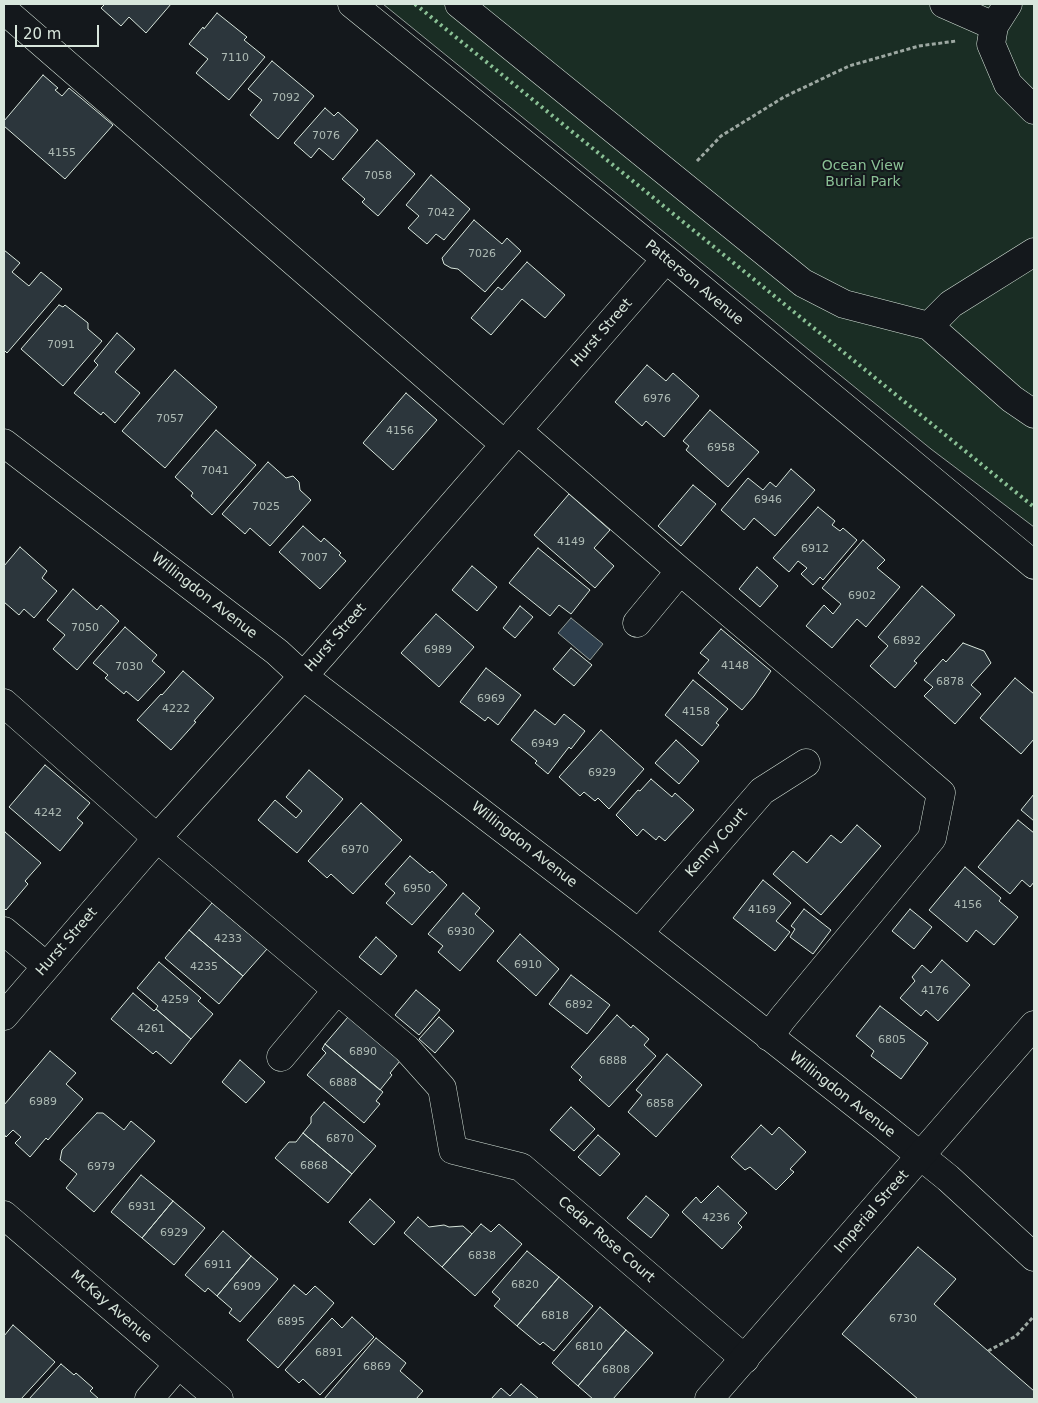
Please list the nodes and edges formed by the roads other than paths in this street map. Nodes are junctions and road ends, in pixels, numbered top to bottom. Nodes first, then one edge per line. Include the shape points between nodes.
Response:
1 (352, 4) edge
2 (460, 4) edge
3 (944, 4) edge
4 (4, 10) edge
5 (998, 22) edge
6 (1034, 110) edge
7 (1034, 252) edge
8 (666, 259) junction
9 (929, 326) junction
10 (1034, 414) edge
11 (510, 437) junction
12 (4, 443) edge
13 (1034, 564) edge
14 (680, 571) junction
15 (636, 622) dead end
16 (303, 676) junction
17 (4, 703) edge
18 (806, 763) dead end
19 (157, 838) junction
20 (4, 931) edge
21 (639, 934) junction
22 (46, 966) junction
23 (337, 990) junction
24 (4, 1016) edge
25 (1034, 1025) edge
26 (769, 1037) junction
27 (281, 1057) dead end
28 (920, 1156) junction
29 (4, 1215) edge
30 (1034, 1257) edge
31 (745, 1359) junction
32 (178, 1365) junction
33 (149, 1399) edge
34 (219, 1399) edge
35 (709, 1399) edge

1 - 8 street, Patterson Avenue
2 - 9 street via 803,283 844,304
3 - 5 street
4 - 11 street
5 - 6 street via 991,44 1008,84
7 - 9 street via 951,304
8 - 11 street, Hurst Street
8 - 13 street, Patterson Avenue
9 - 10 street via 1012,399
11 - 14 street
11 - 16 street, Hurst Street
12 - 16 street, Willingdon Avenue
14 - 15 street
14 - 26 street via 941,793 932,838
16 - 19 street, Hurst Street
16 - 21 street, Willingdon Avenue
17 - 19 street
18 - 21 street, Kenny Court via 762,791
19 - 22 street, Hurst Street
19 - 23 street
20 - 22 street
21 - 26 street, Willingdon Avenue
22 - 24 street, Hurst Street
23 - 27 street
23 - 31 street, Cedar Rose Court via 407,1049 442,1088 453,1150 521,1167
25 - 28 street, Imperial Street
26 - 28 street, Willingdon Avenue
28 - 30 street, Willingdon Avenue
28 - 31 street, Imperial Street
29 - 32 street, McKay Avenue
31 - 35 street, Imperial Street
32 - 33 street
32 - 34 street, McKay Avenue

